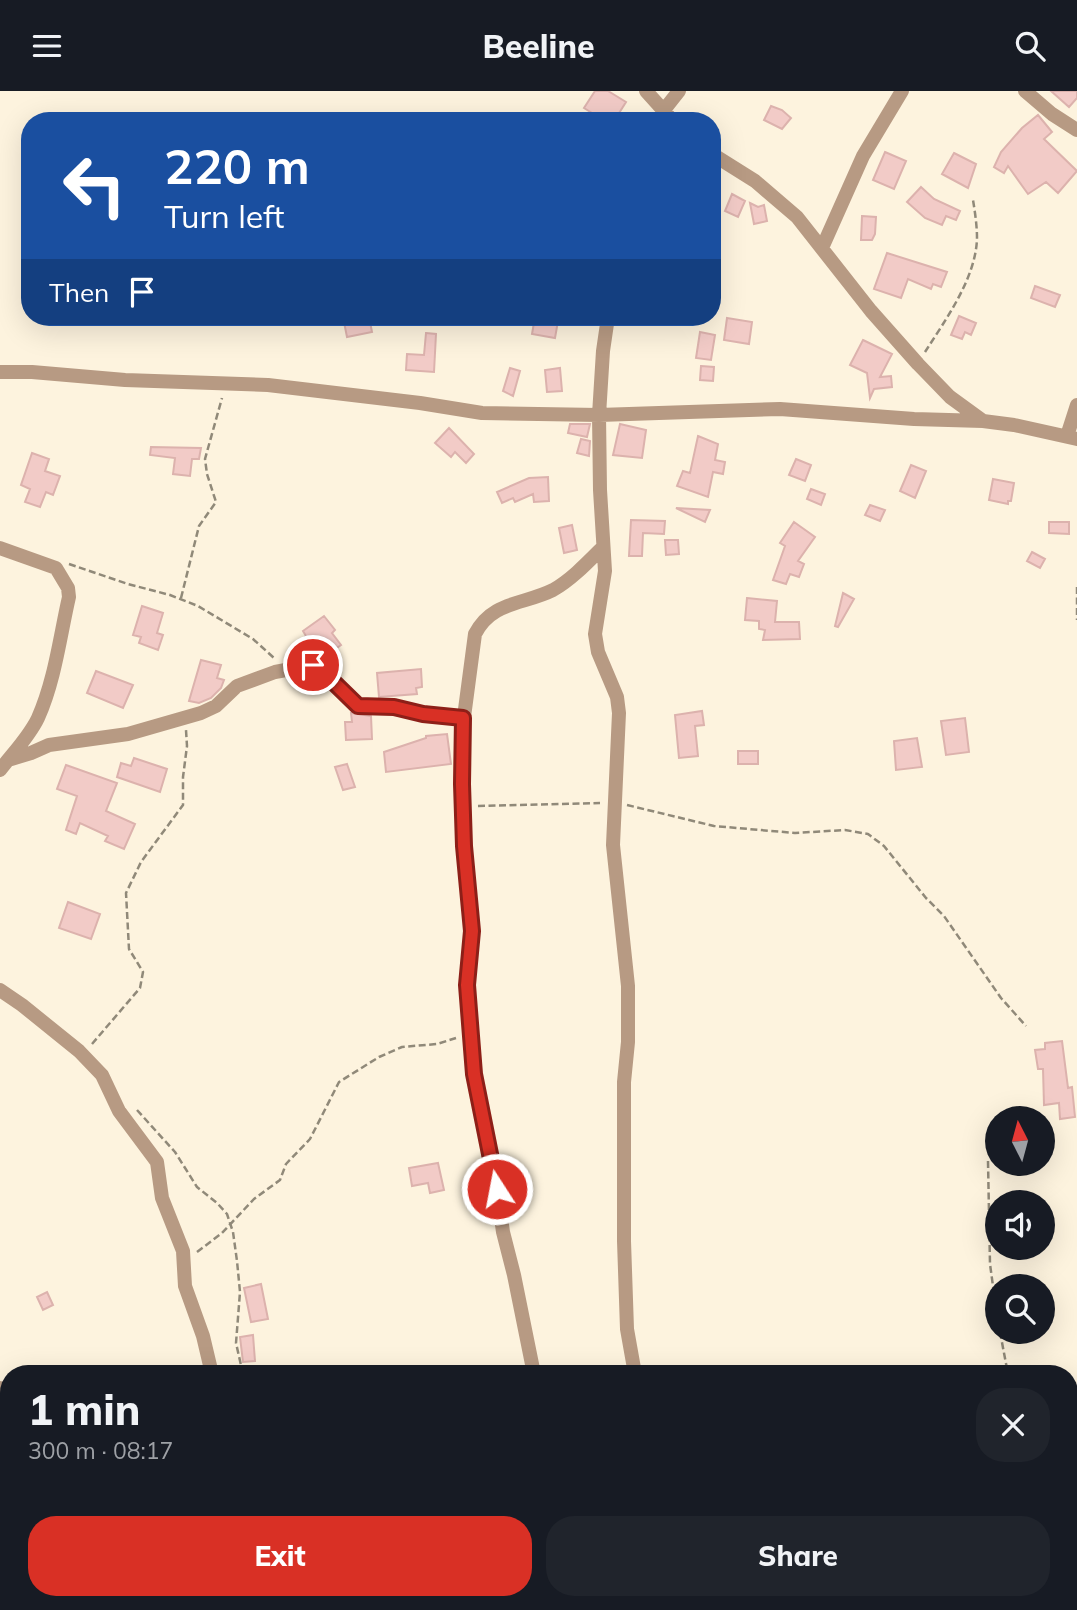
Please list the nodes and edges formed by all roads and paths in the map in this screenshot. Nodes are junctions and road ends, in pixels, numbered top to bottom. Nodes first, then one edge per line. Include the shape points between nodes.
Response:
1 (646, 91) edge
2 (679, 91) edge
3 (902, 91) edge
4 (1026, 91) edge
5 (661, 112) edge
6 (668, 112) edge
7 (1077, 130) edge
8 (721, 160) edge
9 (973, 200) dead end
10 (822, 248) junction
11 (607, 326) edge
12 (918, 364) junction
13 (0, 372) edge
14 (229, 383) junction
15 (1077, 405) edge
16 (599, 415) junction
17 (983, 421) junction
18 (1072, 437) edge
19 (603, 547) junction
20 (0, 548) edge
21 (56, 568) junction
22 (1077, 587) edge
23 (181, 598) junction
24 (1077, 619) edge
25 (292, 669) junction
26 (185, 717) junction
27 (463, 718) junction
28 (4, 765) edge
29 (615, 801) junction
30 (463, 808) junction
31 (0, 990) edge
32 (470, 1019) junction
33 (1026, 1026) dead end
34 (83, 1055) junction
35 (136, 1109) dead end
36 (988, 1176) edge
37 (231, 1225) junction
38 (184, 1256) junction
39 (991, 1274) edge
40 (1002, 1344) edge
41 (210, 1365) edge
42 (241, 1365) edge
43 (532, 1365) edge
44 (633, 1365) edge
45 (1006, 1365) edge

1 - 5 street
2 - 6 street
3 - 10 street via 863,156
4 - 7 street
8 - 10 street via 779,200
9 - 12 path via 977,238 969,272
10 - 12 street
11 - 16 street
12 - 17 street via 950,397
13 - 14 street
14 - 16 street via 482,413
14 - 23 path via 205,459 216,502 199,526
15 - 18 street
16 - 17 street via 780,409
16 - 19 street
17 - 18 street
19 - 27 street via 557,587 501,608 481,622 475,634
19 - 29 street via 605,581 595,634 617,697
20 - 21 street
21 - 23 path via 73,565
21 - 28 street via 69,597 48,690 38,719
22 - 24 path
23 - 25 path via 253,639
25 - 26 street via 237,685 211,710
25 - 27 street via 318,667 358,706
26 - 28 street via 128,734 49,745
26 - 34 path via 183,805 141,862 126,893 129,949 142,972 140,988
27 - 30 street
29 - 30 path
29 - 33 path via 714,826 868,834 884,846 944,916
29 - 44 street via 613,845 629,1017 624,1082 625,1279
30 - 32 street via 472,931 467,985
31 - 34 street
32 - 37 path via 455,1039 402,1047 339,1082 310,1139 286,1164 280,1180 254,1199
32 - 43 street via 474,1074
34 - 38 street via 102,1075 124,1119 156,1161 162,1198
35 - 37 path via 175,1153 197,1187 225,1210
36 - 39 path
37 - 38 path via 202,1250
37 - 42 path via 240,1292 236,1343
38 - 41 street via 185,1286
40 - 45 path

